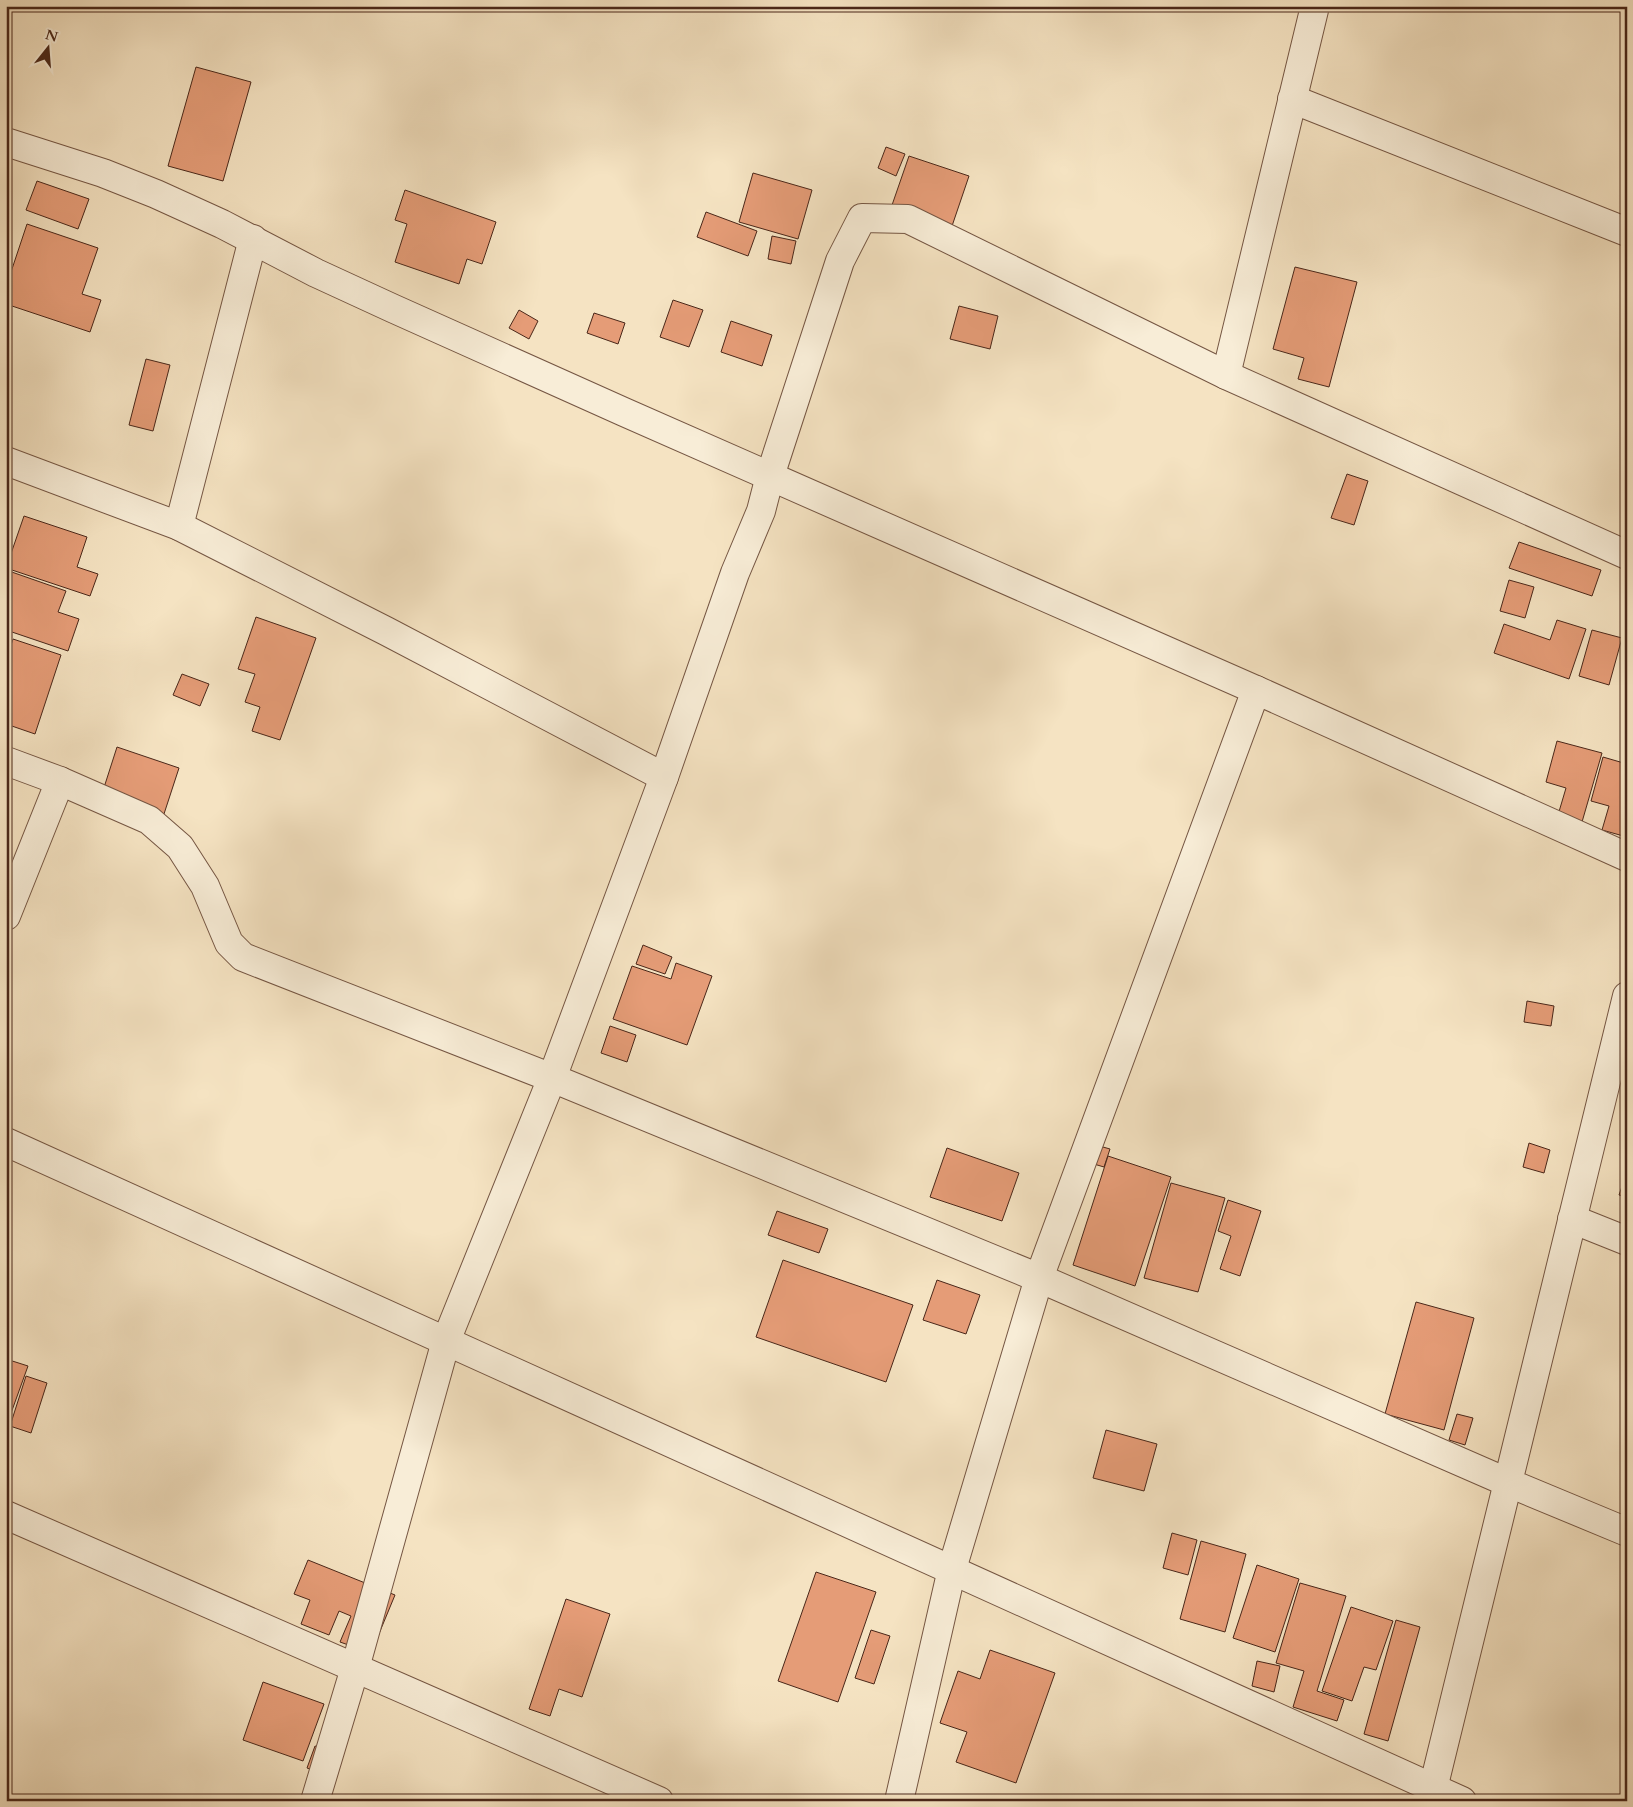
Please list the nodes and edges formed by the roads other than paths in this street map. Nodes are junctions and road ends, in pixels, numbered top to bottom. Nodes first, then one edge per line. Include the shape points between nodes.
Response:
1 (1315, 6) edge
2 (1292, 99) junction
3 (6, 142) edge
4 (1627, 232) edge
5 (253, 239) junction
6 (1226, 375) junction
7 (6, 461) edge
8 (770, 476) junction
9 (179, 526) junction
10 (1627, 555) edge
11 (1256, 690) junction
12 (6, 761) edge
13 (664, 777) junction
14 (60, 781) junction
15 (1627, 857) edge
16 (6, 916) edge
17 (1627, 996) edge
18 (552, 1078) junction
19 (6, 1142) edge
20 (1572, 1219) junction
21 (1627, 1242) edge
22 (1039, 1278) junction
23 (446, 1341) junction
24 (1509, 1483) junction
25 (6, 1516) edge
26 (1627, 1532) edge
27 (952, 1569) junction
28 (355, 1668) junction
29 (1432, 1794) edge
30 (315, 1801) edge
31 (659, 1801) edge
32 (899, 1801) edge
33 (1462, 1801) edge

1 - 2 street
2 - 4 street
2 - 6 street
3 - 5 street via 139,187
5 - 8 street via 392,308
5 - 9 street
6 - 8 street via 908,219 862,218 840,261
6 - 10 street
7 - 9 street
8 - 11 street
8 - 13 street via 761,511 735,573
9 - 13 street
11 - 15 street
11 - 22 street
12 - 14 street
13 - 18 street
14 - 16 street
14 - 18 street via 149,820 180,847 205,886 229,943 243,956
17 - 20 street
18 - 22 street
18 - 23 street
19 - 23 street
20 - 21 street
20 - 24 street
22 - 24 street
22 - 27 street
23 - 27 street
23 - 28 street
24 - 26 street
24 - 29 street
25 - 28 street
27 - 29 street
27 - 32 street
28 - 30 street
28 - 31 street
29 - 33 street

